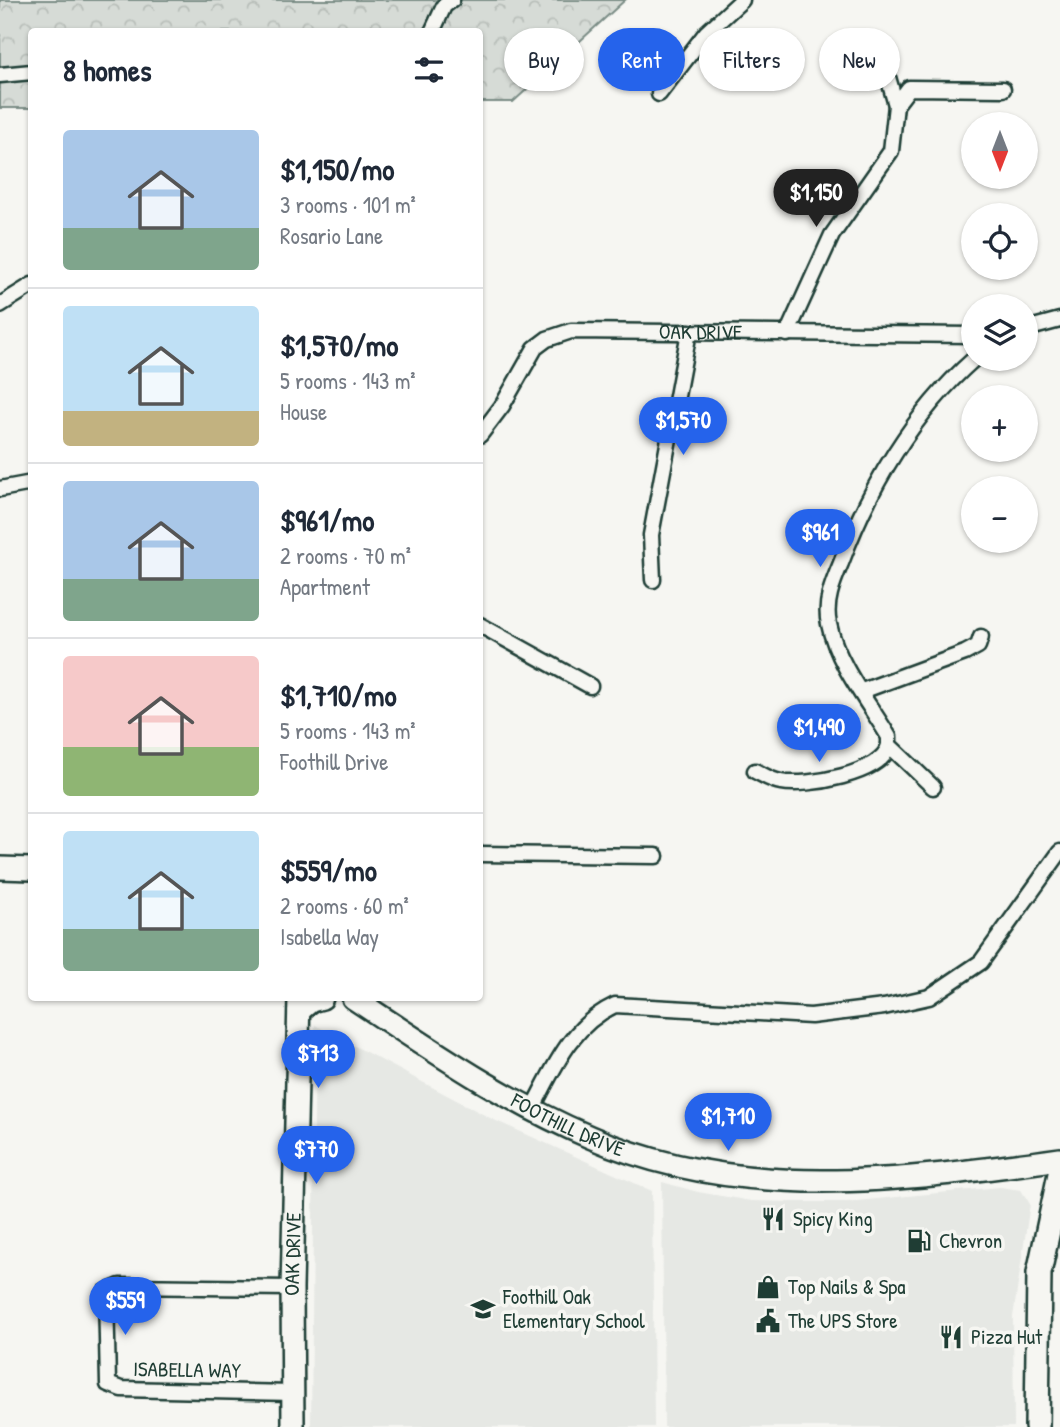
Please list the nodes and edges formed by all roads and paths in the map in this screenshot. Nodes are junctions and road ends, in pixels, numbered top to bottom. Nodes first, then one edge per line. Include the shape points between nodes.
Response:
1 (452, 0) edge
2 (742, 0) edge
3 (434, 28) edge
4 (28, 72) edge
5 (0, 75) edge
6 (1003, 89) dead end
7 (892, 91) edge
8 (659, 94) dead end
9 (896, 105) junction
10 (28, 288) edge
11 (0, 305) edge
12 (1060, 320) edge
13 (1038, 326) edge
14 (689, 332) junction
15 (787, 334) junction
16 (961, 335) edge
17 (962, 371) edge
18 (483, 431) edge
19 (28, 485) edge
20 (0, 489) edge
21 (653, 580) dead end
22 (483, 627) edge
23 (981, 637) dead end
24 (590, 686) dead end
25 (862, 691) junction
26 (889, 745) junction
27 (755, 771) dead end
28 (933, 787) dead end
29 (1060, 852) edge
30 (483, 854) edge
31 (656, 856) dead end
32 (0, 868) edge
33 (28, 869) edge
34 (360, 1003) edge
35 (299, 1004) edge
36 (532, 1109) junction
37 (1060, 1159) edge
38 (1060, 1174) edge
39 (292, 1287) junction
40 (293, 1393) junction
41 (293, 1427) edge
42 (1037, 1427) edge

1 - 3 street
2 - 8 street via 706,33
4 - 5 street
6 - 9 street via 909,88
7 - 9 street
9 - 15 street via 891,151 832,235
10 - 11 street
12 - 13 street
14 - 15 street, OAK DRIVE
14 - 18 street, OAK DRIVE via 571,331 547,339 535,348
14 - 21 street via 651,535
15 - 16 street, OAK DRIVE
17 - 25 street via 927,408 884,468 829,595 831,632
19 - 20 street
22 - 24 street
23 - 25 street via 978,646 965,653
25 - 26 street via 889,737
26 - 27 street via 880,760 816,783 779,782
26 - 28 street
29 - 36 street via 981,962 929,997 811,1016 615,1005 592,1016 568,1044
30 - 31 street
32 - 33 street
34 - 36 street, FOOTHILL DRIVE
35 - 39 street, OAK DRIVE
36 - 37 street, FOOTHILL DRIVE via 592,1139 675,1165 765,1180 899,1180
38 - 42 main road via 1039,1273
39 - 40 street, OAK DRIVE
39 - 40 street, ISABELLA WAY via 120,1286 106,1292 108,1384 121,1389
40 - 41 street, OAK DRIVE

